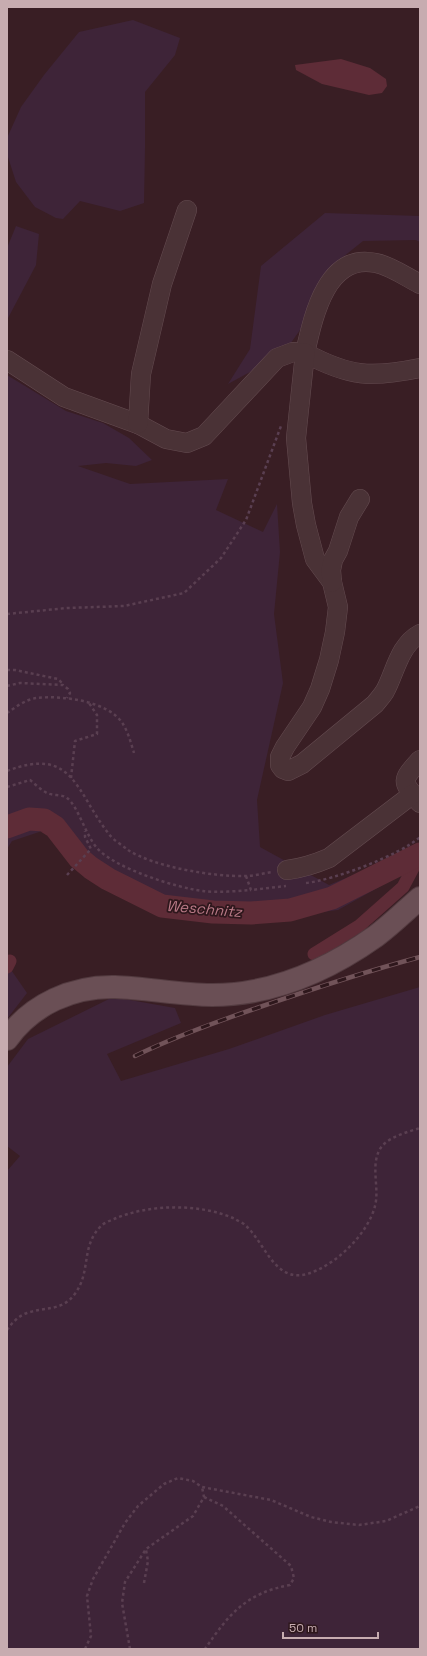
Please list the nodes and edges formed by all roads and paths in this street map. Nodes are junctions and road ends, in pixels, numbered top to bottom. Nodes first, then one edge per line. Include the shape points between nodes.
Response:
1 (187, 210) dead end
2 (420, 284) edge
3 (305, 353) junction
4 (7, 360) edge
5 (420, 368) edge
6 (282, 421) dead end
7 (138, 424) junction
8 (360, 499) dead end
9 (332, 582) junction
10 (7, 614) edge
11 (420, 634) edge
12 (7, 670) edge
13 (64, 685) junction
14 (7, 686) edge
15 (67, 698) junction
16 (88, 702) junction
17 (7, 713) edge
18 (134, 753) dead end
19 (420, 760) edge
20 (7, 771) edge
21 (71, 778) junction
22 (7, 786) edge
23 (416, 799) edge
24 (85, 830) junction
25 (288, 870) joint
26 (66, 875) dead end
27 (252, 890) dead end
28 (420, 898) edge
29 (7, 1039) edge
30 (420, 1128) edge
31 (7, 1330) edge
32 (202, 1486) junction
33 (204, 1497) junction
34 (420, 1506) edge
35 (146, 1549) junction
36 (144, 1583) dead end
37 (85, 1649) edge
38 (130, 1649) edge
39 (205, 1649) edge

1 - 7 lane via 162,284 142,374
2 - 3 lane via 376,263 362,262 349,265 333,278 321,297
3 - 5 lane via 327,365 368,374
3 - 7 lane via 293,352 277,358 204,436 187,443 166,439
3 - 9 lane via 296,438 302,503 315,559
4 - 7 lane via 64,397
6 - 10 path via 246,520 221,558 184,593 124,606
8 - 9 lane via 349,517 333,560
9 - 11 lane via 338,607 336,632 329,660 312,707 280,757 282,769 288,771 302,764 375,704 384,692 403,651
12 - 13 path via 58,679
13 - 14 path via 20,682
13 - 15 path via 70,693
15 - 16 path
15 - 17 path via 36,698 20,704
16 - 18 path via 111,712 123,723
16 - 21 path via 97,716 98,734 75,741
19 - 23 lane via 405,780
20 - 21 path via 27,764 44,763 61,770
21 - 25 path via 109,836 149,860 192,872 246,876
22 - 24 path via 30,780 47,794 66,797 72,802
23 - 25 lane via 329,858 309,866
24 - 26 path via 85,837 91,850
24 - 27 path via 97,849 131,870 204,891
28 - 29 main road via 377,935 358,947 326,966 282,984 242,993 212,995 104,986 82,990 63,995 35,1010
30 - 31 path via 394,1137 382,1146 376,1160 376,1205 367,1225 349,1248 323,1268 306,1274 293,1274 280,1269 245,1225 225,1215 205,1210 175,1208 145,1210 126,1214 102,1225 93,1235 89,1244 83,1282 73,1296 60,1306 27,1313 17,1318
32 - 33 path
32 - 34 path via 271,1500 330,1522 359,1525 386,1521
32 - 37 path via 178,1478 164,1484 138,1506 125,1523 93,1579 87,1596 91,1636
33 - 35 path via 193,1516
33 - 39 path via 223,1506 291,1566 294,1578 290,1584 248,1599 224,1621
35 - 36 path via 148,1561
35 - 38 path via 125,1582 122,1603

